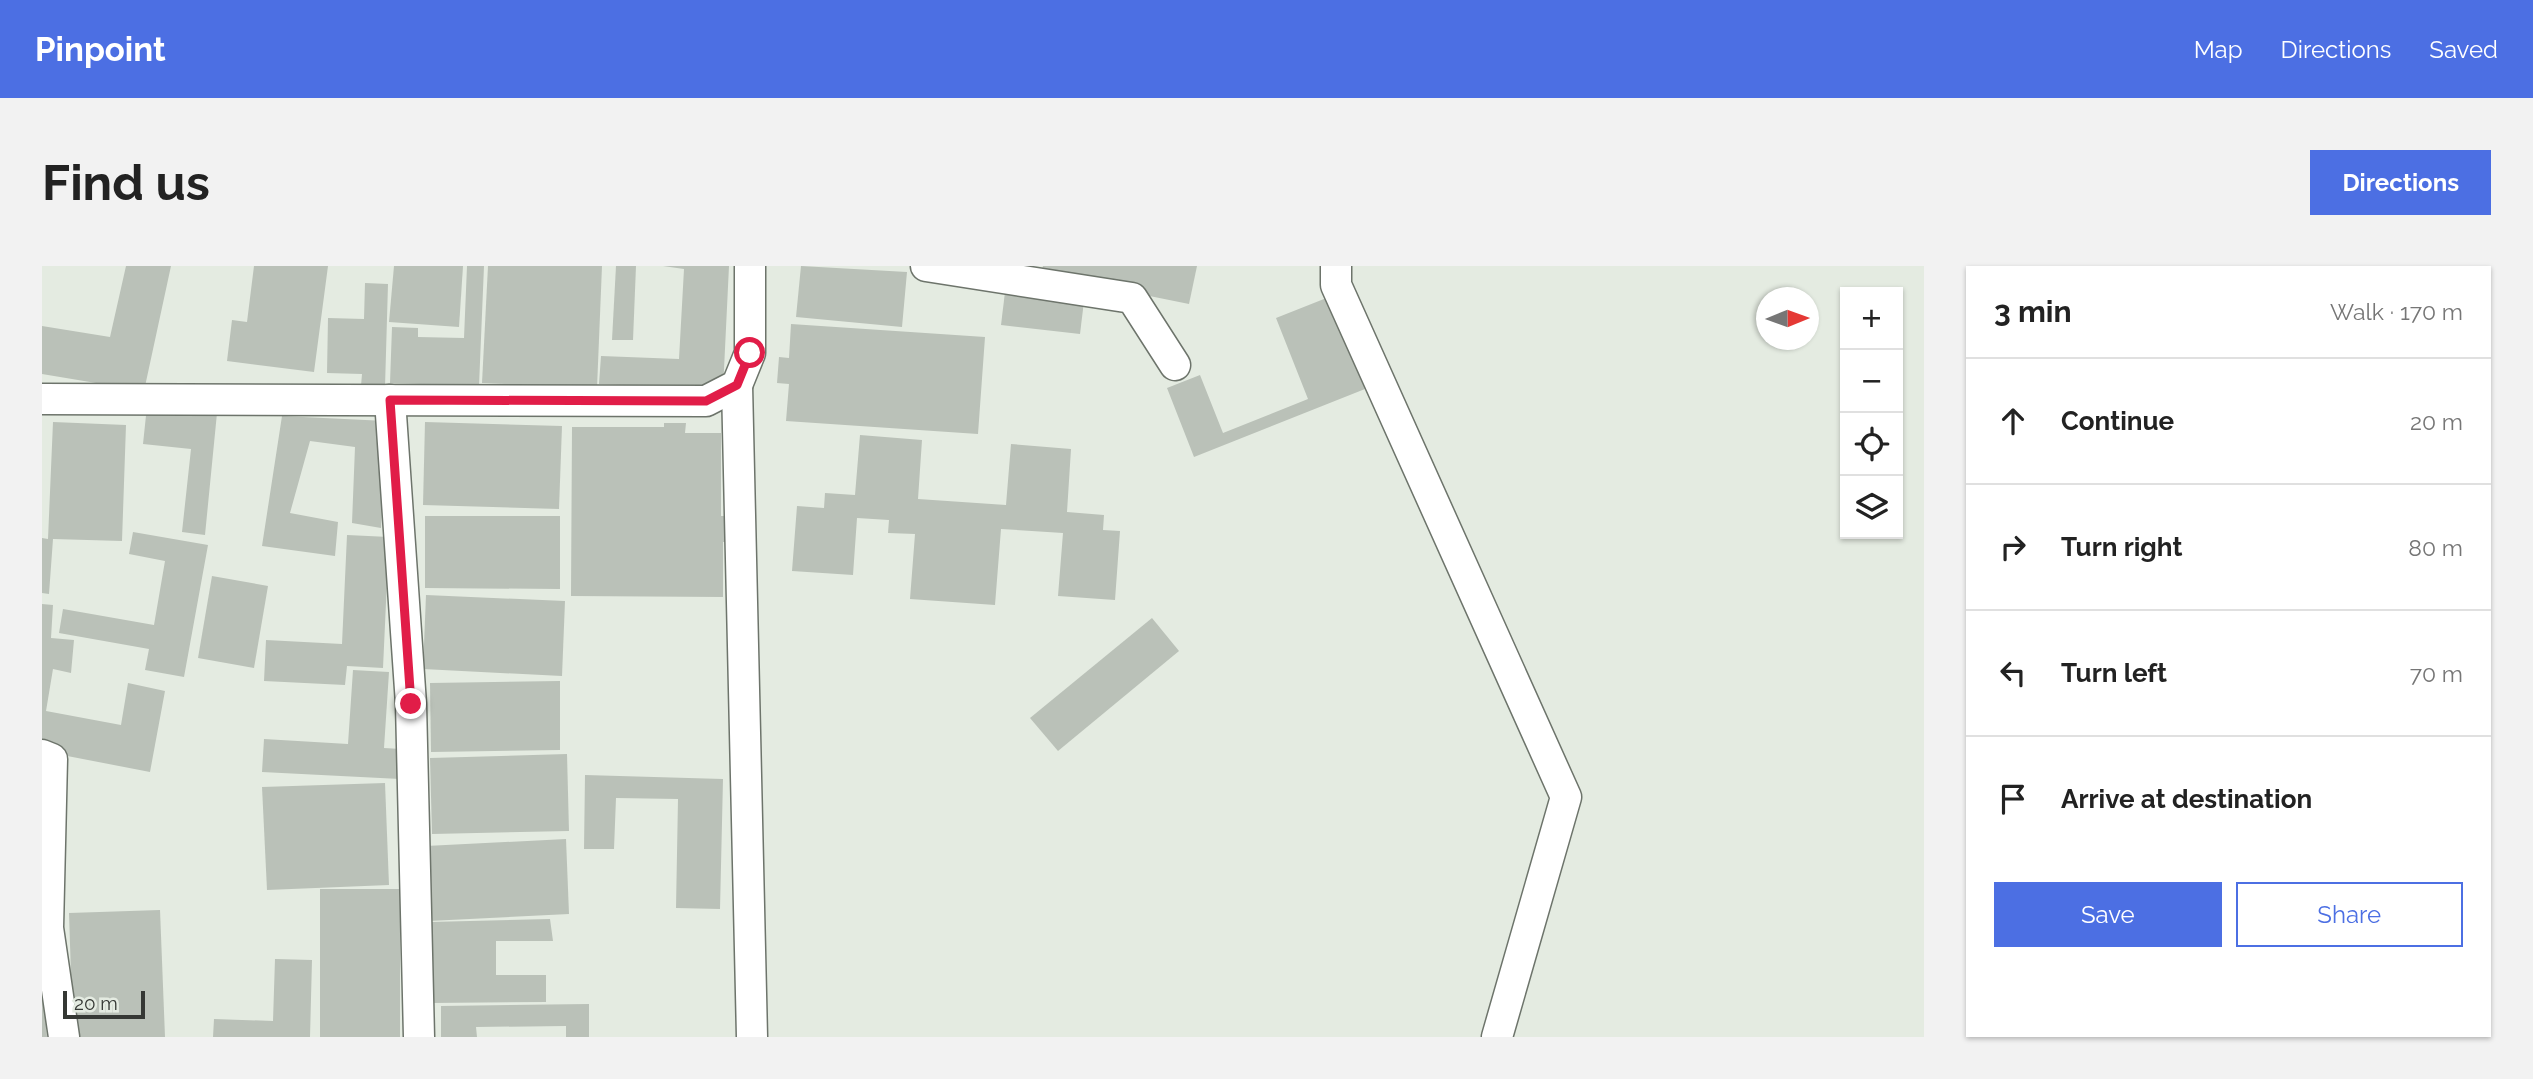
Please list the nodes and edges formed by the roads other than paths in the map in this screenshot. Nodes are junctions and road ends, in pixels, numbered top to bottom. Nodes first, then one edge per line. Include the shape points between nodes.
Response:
1 (750, 266) edge
2 (926, 266) edge
3 (1336, 266) edge
4 (1175, 365) dead end
5 (737, 385) junction
6 (42, 399) edge
7 (390, 400) junction
8 (42, 754) edge
9 (64, 1037) edge
10 (419, 1037) edge
11 (752, 1037) edge
12 (1497, 1037) edge

1 - 5 street via 750,353
2 - 4 street via 1132,298
3 - 12 street via 1336,285 1566,797
5 - 7 street via 706,401
5 - 11 street
6 - 7 street
7 - 10 street via 411,704
8 - 9 street via 52,759 48,928

